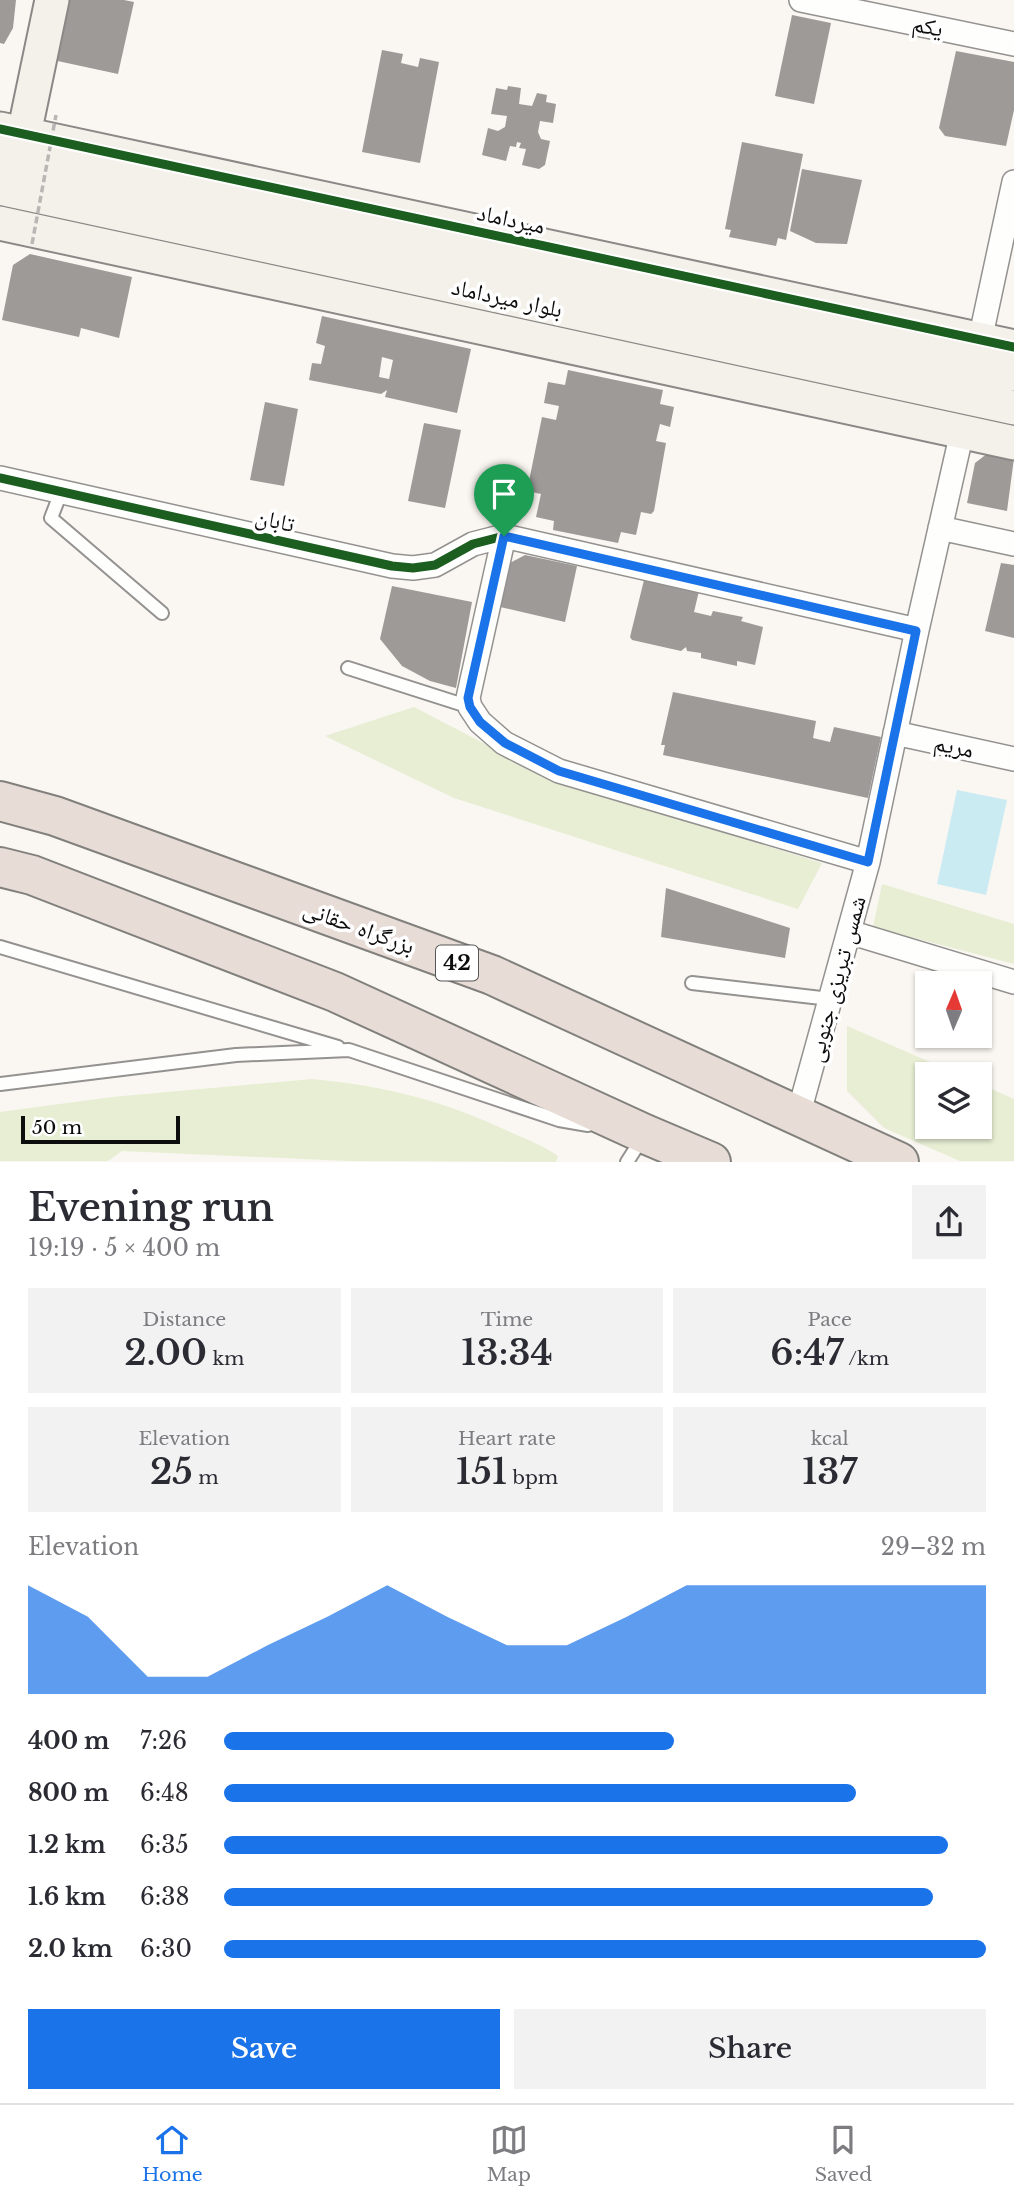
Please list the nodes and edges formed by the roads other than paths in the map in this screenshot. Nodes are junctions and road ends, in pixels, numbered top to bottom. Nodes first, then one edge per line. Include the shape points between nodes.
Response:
1 (52, 0) edge
2 (801, 0) edge
3 (1014, 44) edge
4 (12, 131) edge
5 (0, 159) edge
6 (1014, 182) edge
7 (0, 188) edge
8 (1, 228) edge
9 (259, 244) junction
10 (110, 247) junction
11 (980, 340) junction
12 (1014, 347) edge
13 (1014, 374) edge
14 (1014, 408) edge
15 (962, 432) junction
16 (1014, 443) edge
17 (0, 478) edge
18 (61, 492) junction
19 (940, 528) junction
20 (504, 536) junction
21 (1014, 544) edge
22 (162, 613) dead end
23 (916, 631) junction
24 (348, 668) dead end
25 (470, 707) junction
26 (895, 733) junction
27 (1014, 759) edge
28 (0, 780) edge
29 (0, 802) edge
30 (55, 816) junction
31 (868, 862) junction
32 (0, 867) edge
33 (849, 932) junction
34 (0, 947) edge
35 (1014, 982) edge
36 (692, 983) dead end
37 (830, 999) junction
38 (349, 1050) junction
39 (0, 1084) edge
40 (798, 1116) junction
41 (636, 1148) edge
42 (711, 1161) edge
43 (899, 1161) edge

1 - 4 main road
2 - 3 street, یکم
4 - 11 main road, میرداماد
5 - 13 main road, بلوار میرداماد
6 - 11 street
7 - 9 main road, بلوار میرداماد
8 - 10 main road
9 - 10 main road
9 - 14 main road, بلوار میرداماد
10 - 15 main road
11 - 12 main road, میرداماد
15 - 16 main road
15 - 19 street, شمس تبریزی جنوبی
17 - 18 street, تابان
18 - 20 street, تابان via 392,566 435,565 473,544
18 - 22 lane via 51,518
19 - 21 street
19 - 23 street, شمس تبریزی جنوبی
20 - 23 street, تابان
20 - 25 street via 468,698
23 - 26 street, شمس تبریزی جنوبی
24 - 25 lane
25 - 31 street via 505,743 559,771
26 - 27 street, مریم
26 - 31 street, شمس تبریزی جنوبی
28 - 30 street
29 - 30 highway, بزرگراه حقانی / 42
30 - 40 highway, بزرگراه حقانی / 42 via 492,975
31 - 33 street, شمس تبریزی جنوبی
32 - 41 highway via 32,875 335,992
33 - 35 street
33 - 37 street, شمس تبریزی جنوبی
34 - 38 lane
36 - 37 lane
37 - 40 street, شمس تبریزی جنوبی
38 - 39 lane via 236,1055
38 - 41 lane
40 - 43 highway, بزرگراه حقانی / 42
41 - 42 highway

